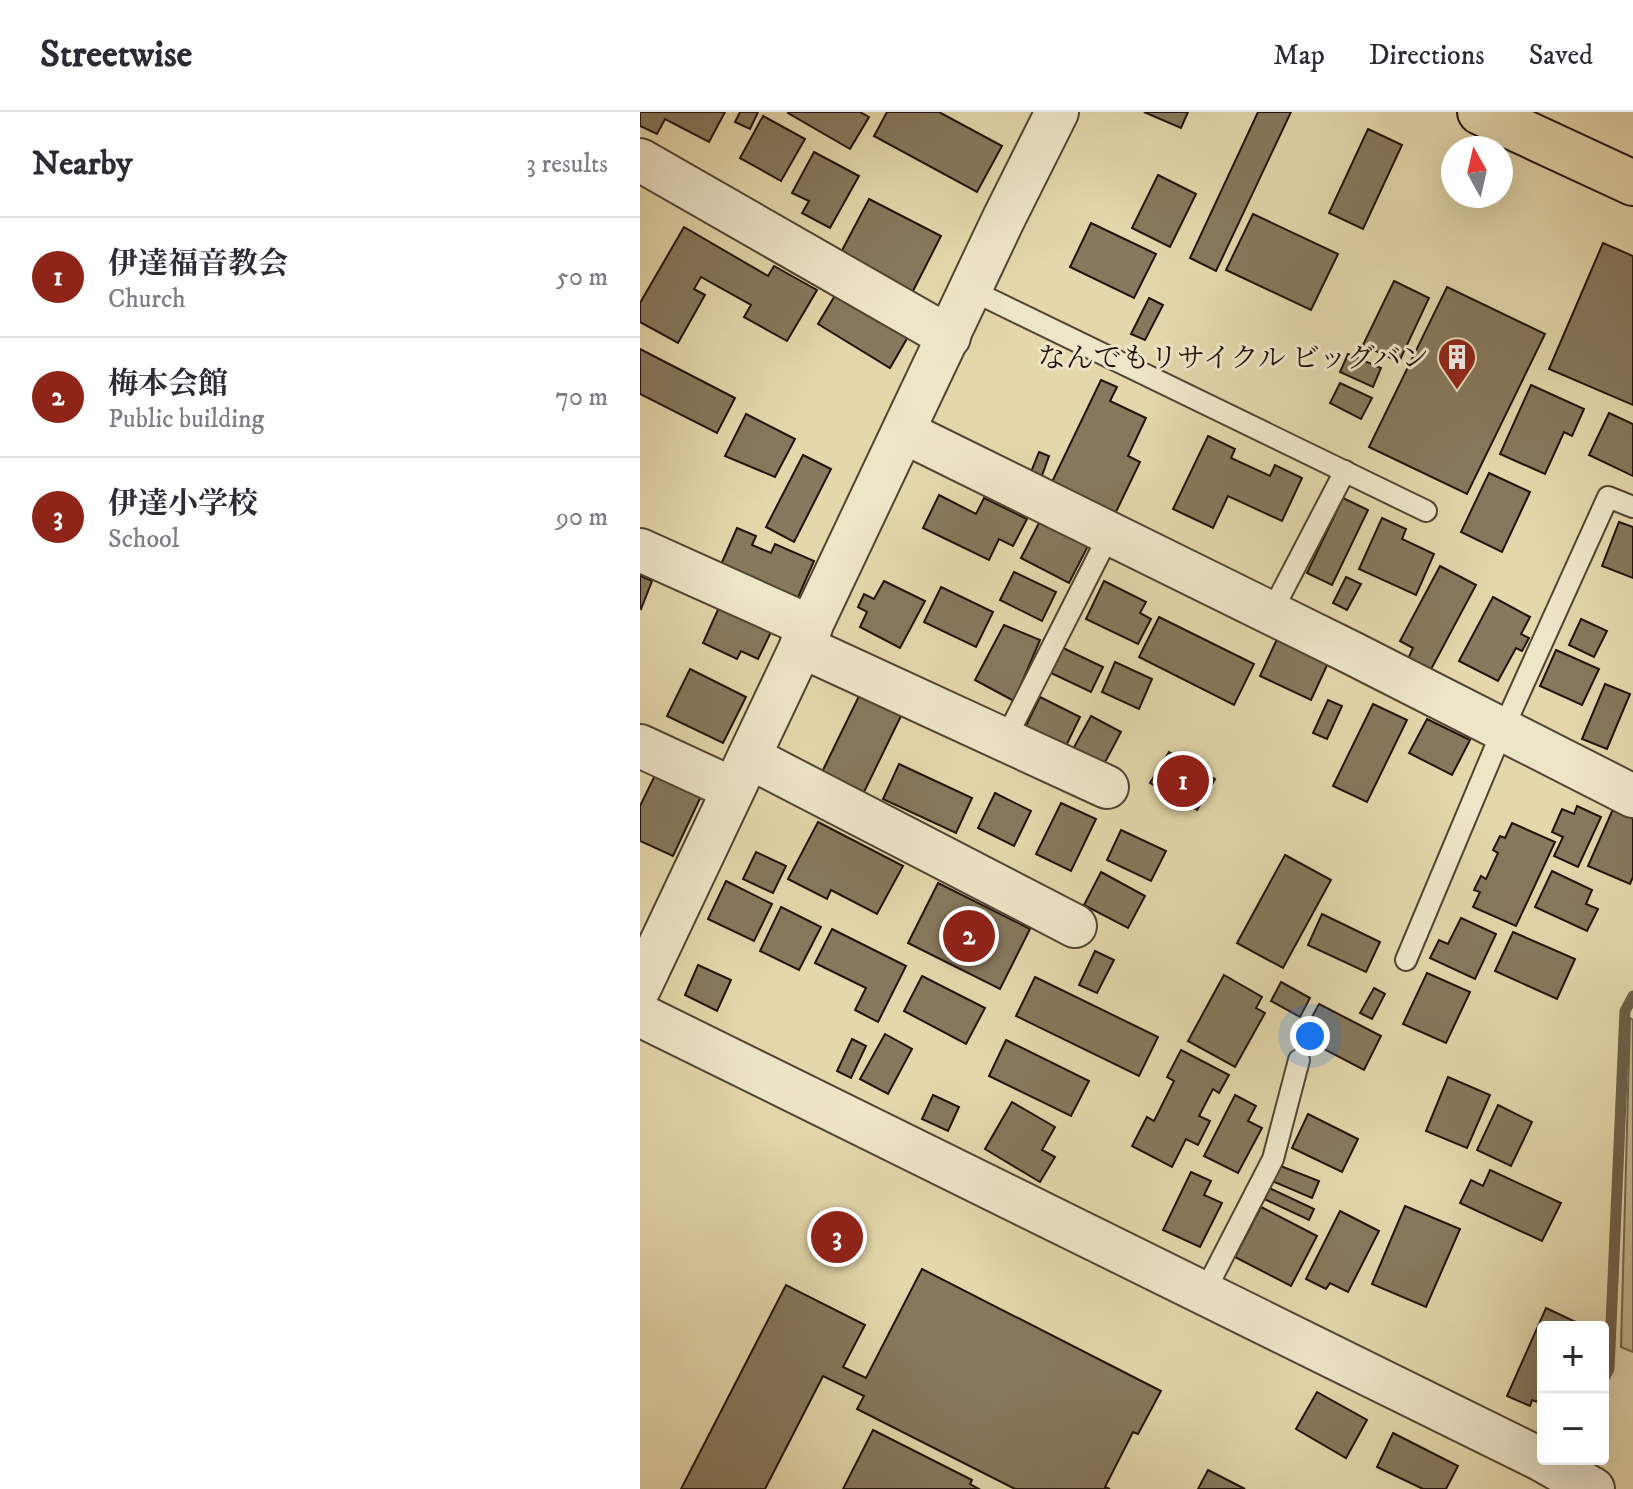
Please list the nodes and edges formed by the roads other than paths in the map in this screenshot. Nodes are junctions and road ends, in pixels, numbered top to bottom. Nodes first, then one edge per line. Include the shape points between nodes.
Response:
1 (1057, 112) edge
2 (1480, 112) edge
3 (640, 160) edge
4 (1633, 183) edge
5 (971, 290) junction
6 (949, 337) junction
7 (904, 432) junction
8 (1345, 471) junction
9 (1633, 507) edge
10 (1426, 511) dead end
11 (1110, 533) junction
12 (640, 550) edge
13 (1271, 613) junction
14 (806, 636) junction
15 (1503, 729) junction
16 (1005, 740) junction
17 (640, 746) edge
18 (741, 773) junction
19 (1107, 787) dead end
20 (1633, 796) edge
21 (1075, 926) dead end
22 (1406, 960) dead end
23 (640, 987) edge
24 (640, 1015) edge
25 (1299, 1060) dead end
26 (1204, 1293) junction
27 (1590, 1487) edge

1 - 5 street
2 - 4 highway
3 - 6 street
5 - 6 street
5 - 8 lane
6 - 7 street
7 - 11 street
7 - 14 street
8 - 10 lane
8 - 13 lane
9 - 15 lane via 1608,497
11 - 13 street
11 - 16 lane
12 - 14 street
13 - 15 street
14 - 16 street
14 - 18 street
15 - 20 street
15 - 22 lane
16 - 19 street
17 - 18 street
18 - 21 street
18 - 23 street
24 - 26 street
25 - 26 lane via 1273,1159
26 - 27 street

